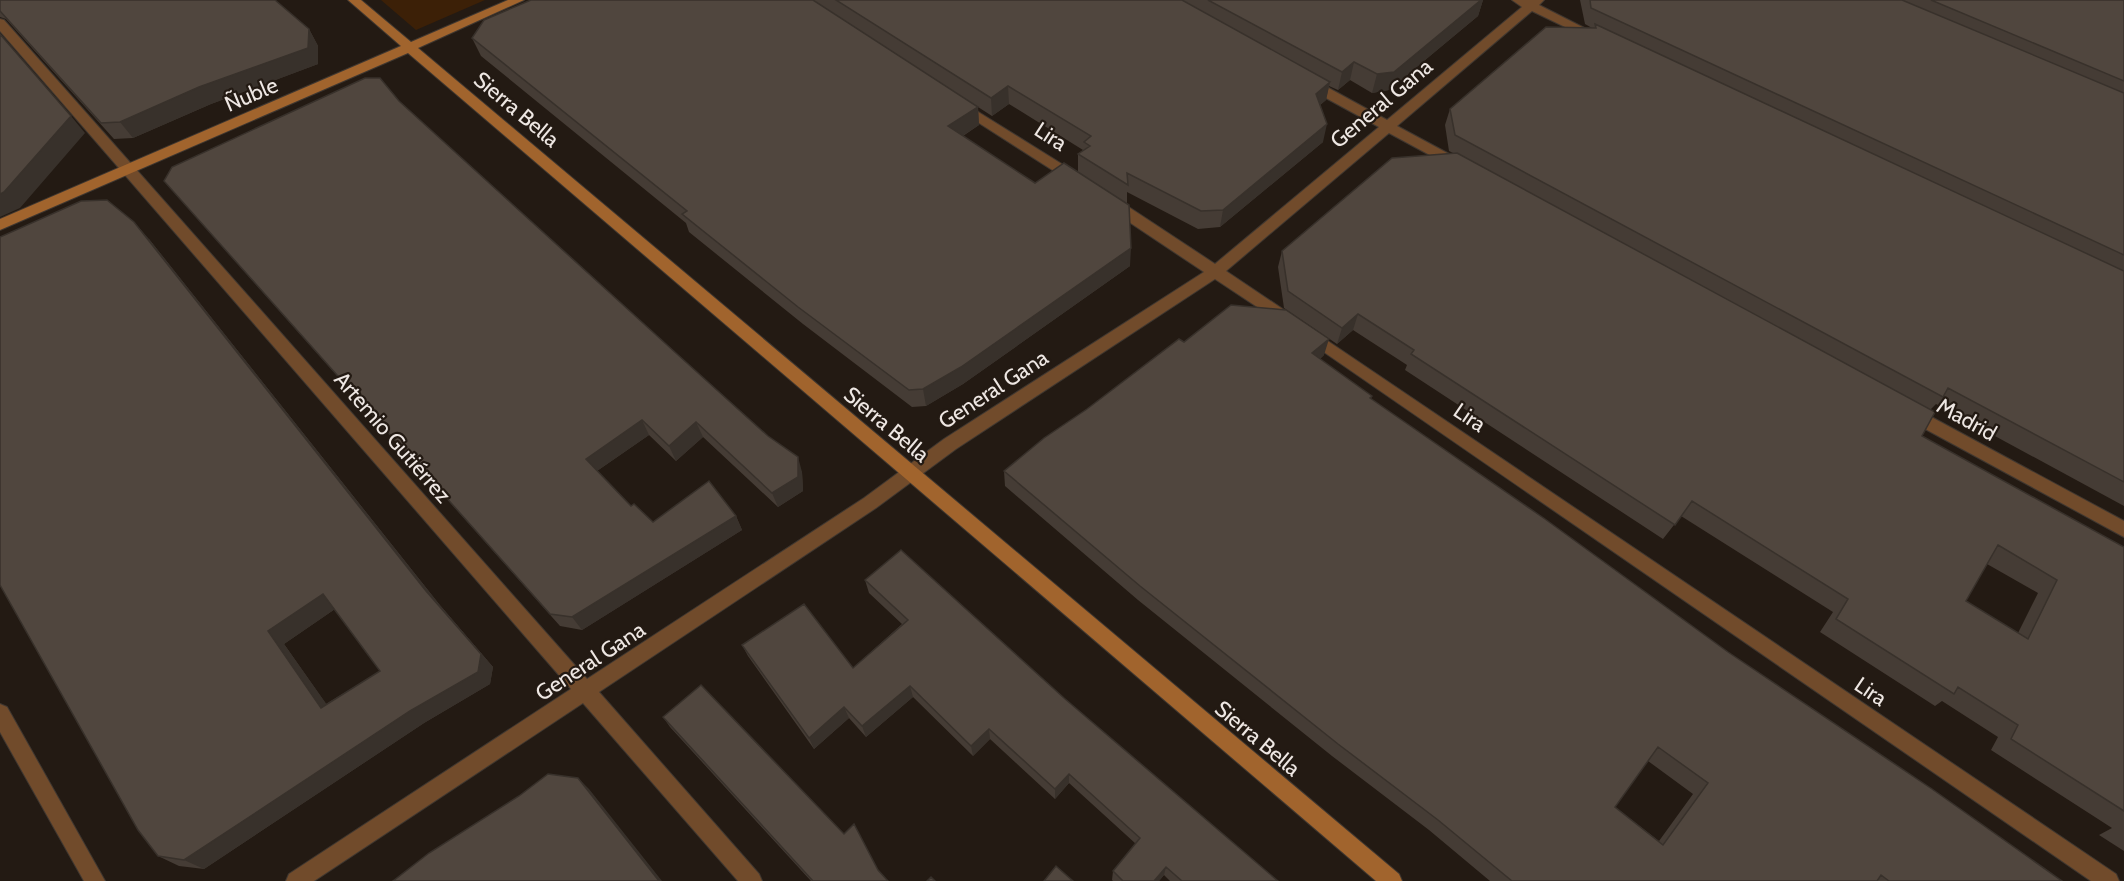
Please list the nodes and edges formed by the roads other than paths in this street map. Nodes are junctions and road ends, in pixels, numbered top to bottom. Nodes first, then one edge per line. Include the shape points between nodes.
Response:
1 (354, 0) edge
2 (518, 0) edge
3 (1529, 2) edge
4 (0, 23) edge
5 (1607, 42) edge
6 (409, 48) junction
7 (1294, 75) edge
8 (950, 98) edge
9 (1389, 126) junction
10 (128, 170) junction
11 (1476, 174) edge
12 (0, 225) edge
13 (1216, 271) junction
14 (1894, 403) edge
15 (911, 473) junction
16 (2124, 530) edge
17 (585, 691) junction
18 (0, 713) edge
19 (95, 881) edge
20 (296, 881) edge
21 (752, 881) edge
22 (1392, 881) edge
23 (2109, 881) edge

1 - 6 main road, Sierra Bella
2 - 6 main road, Ñuble
3 - 5 street
3 - 9 street, General Gana
4 - 10 street, Artemio Gutiérrez
6 - 10 main road, Ñuble
6 - 15 main road, Sierra Bella
7 - 9 street
8 - 13 street, Lira
9 - 11 street
9 - 13 street, General Gana
10 - 12 main road, Ñuble
10 - 17 street, Artemio Gutiérrez
13 - 15 street, General Gana
13 - 23 street, Lira
14 - 16 street, Madrid
15 - 17 street, General Gana
15 - 22 main road, Sierra Bella
17 - 20 street, General Gana
17 - 21 street, Artemio Gutiérrez
18 - 19 street

